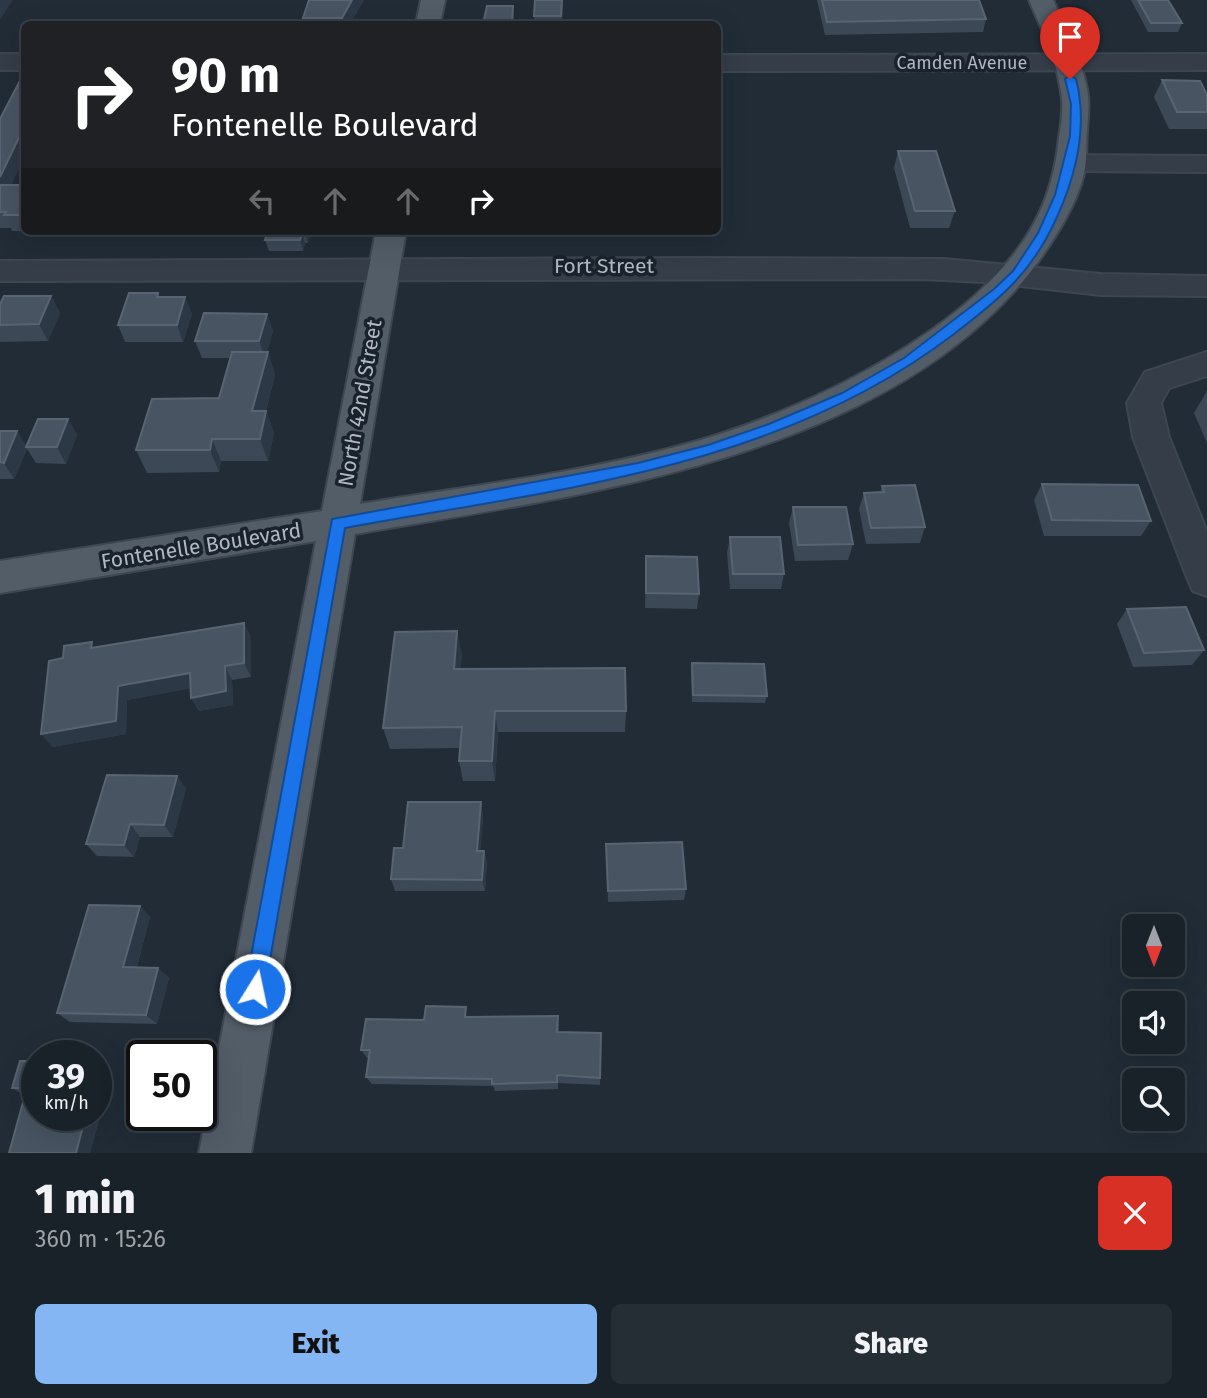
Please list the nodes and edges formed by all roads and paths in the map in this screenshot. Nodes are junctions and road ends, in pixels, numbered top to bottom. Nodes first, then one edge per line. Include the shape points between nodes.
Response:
1 (433, 0) edge
2 (1041, 0) edge
3 (429, 21) edge
4 (0, 62) edge
5 (21, 62) edge
6 (721, 62) edge
7 (1207, 62) edge
8 (1065, 63) junction
9 (1071, 163) junction
10 (1207, 164) edge
11 (390, 235) edge
12 (384, 269) junction
13 (0, 271) edge
14 (1017, 274) junction
15 (1203, 293) edge
16 (1207, 364) edge
17 (338, 523) junction
18 (0, 577) edge
19 (1207, 580) edge
20 (225, 1153) edge

1 - 3 main road
2 - 8 main road, Fontenelle Boulevard
4 - 5 street
6 - 8 street, Camden Avenue
7 - 8 street, Camden Avenue
8 - 9 main road, Fontenelle Boulevard via 1077,104
9 - 10 street
9 - 14 main road, Fontenelle Boulevard via 1044,233
11 - 12 main road, North 42nd Street
12 - 13 street, Fort Street
12 - 14 street, Fort Street via 698,266
12 - 17 main road, North 42nd Street
14 - 15 street, Fort Street
14 - 17 main road, Fontenelle Boulevard via 967,319 908,361 847,396 774,428 638,468
16 - 19 street via 1157,380 1144,402 1151,437
17 - 18 main road, Fontenelle Boulevard
17 - 20 main road, North 42nd Street

